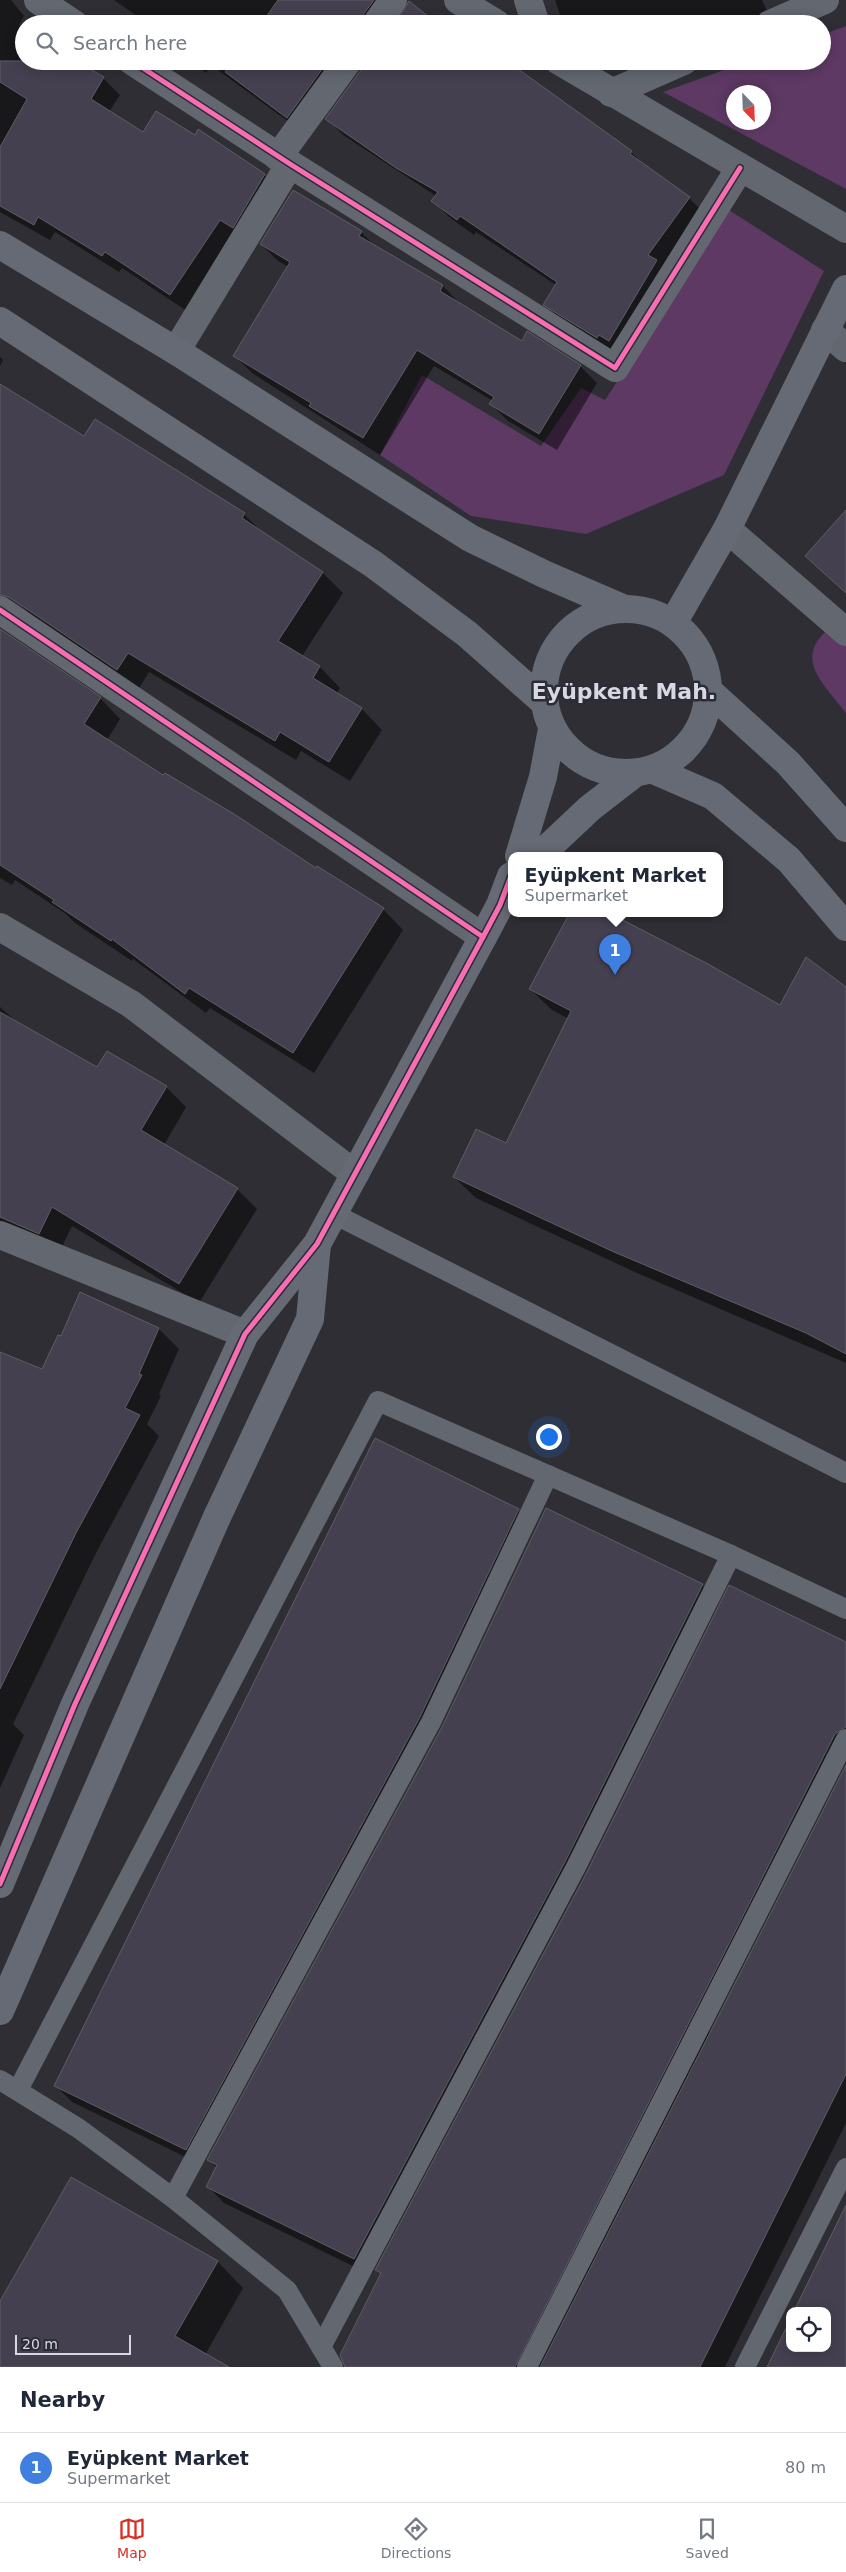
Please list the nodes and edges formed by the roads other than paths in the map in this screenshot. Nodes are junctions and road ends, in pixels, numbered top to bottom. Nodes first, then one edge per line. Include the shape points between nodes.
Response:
1 (38, 0) edge
2 (393, 0) edge
3 (458, 0) edge
4 (528, 0) edge
5 (825, 0) edge
6 (799, 5) edge
7 (60, 15) edge
8 (382, 15) edge
9 (482, 15) edge
10 (533, 15) edge
11 (784, 15) edge
12 (146, 70) edge
13 (342, 70) edge
14 (574, 70) edge
15 (663, 70) edge
16 (611, 93) junction
17 (284, 161) junction
18 (740, 168) junction
19 (846, 230) edge
20 (0, 245) edge
21 (846, 289) edge
22 (0, 321) edge
23 (825, 330) junction
24 (846, 348) edge
25 (176, 350) junction
26 (727, 529) junction
27 (625, 609) junction
28 (0, 610) edge
29 (674, 623) junction
30 (846, 632) edge
31 (710, 692) junction
32 (544, 702) junction
33 (552, 729) junction
34 (644, 772) junction
35 (846, 828) edge
36 (520, 852) edge
37 (543, 852) edge
38 (506, 898) edge
39 (0, 927) edge
40 (846, 927) edge
41 (483, 937) junction
42 (355, 1174) junction
43 (334, 1214) junction
44 (0, 1235) edge
45 (317, 1244) junction
46 (245, 1334) junction
47 (846, 1473) edge
48 (548, 1475) junction
49 (731, 1555) junction
50 (846, 1609) edge
51 (846, 1738) edge
52 (0, 1884) edge
53 (0, 2011) edge
54 (0, 2080) edge
55 (18, 2090) junction
56 (846, 2168) edge
57 (173, 2198) junction
58 (321, 2347) junction
59 (333, 2367) edge
60 (528, 2367) edge
61 (745, 2367) edge

1 - 7 street
2 - 8 street
3 - 9 street
4 - 10 street
5 - 6 street
6 - 11 street
12 - 17 street
13 - 17 street
14 - 16 street
15 - 16 street
16 - 18 street
17 - 18 street via 615,368
17 - 25 street
18 - 19 street
20 - 25 street
21 - 23 street
22 - 32 street via 373,564 467,634
23 - 24 street
23 - 26 street
25 - 27 street via 470,538
26 - 29 street
26 - 30 street
27 - 29 street via 650,612
27 - 32 street via 590,618 574,628 556,648 545,674
28 - 41 street
29 - 31 street via 692,641 705,665
31 - 34 street via 706,717 694,740 676,758
31 - 35 street via 788,763
32 - 33 street
33 - 34 street via 566,749 586,764 609,772
33 - 36 street via 543,777
34 - 37 street via 590,808
34 - 40 street via 713,796 789,860
38 - 41 street
39 - 42 street via 131,1004
41 - 42 street
42 - 43 street
43 - 45 street
43 - 47 lane
44 - 46 street
45 - 46 street
45 - 53 street via 310,1319 217,1517
46 - 52 street via 74,1704
48 - 49 lane
48 - 55 lane via 378,1401
48 - 57 lane via 431,1722
49 - 50 lane
49 - 58 lane via 576,1867
51 - 60 lane
54 - 55 lane
55 - 57 lane via 78,2128
56 - 61 lane
57 - 58 lane via 287,2290
58 - 59 lane

